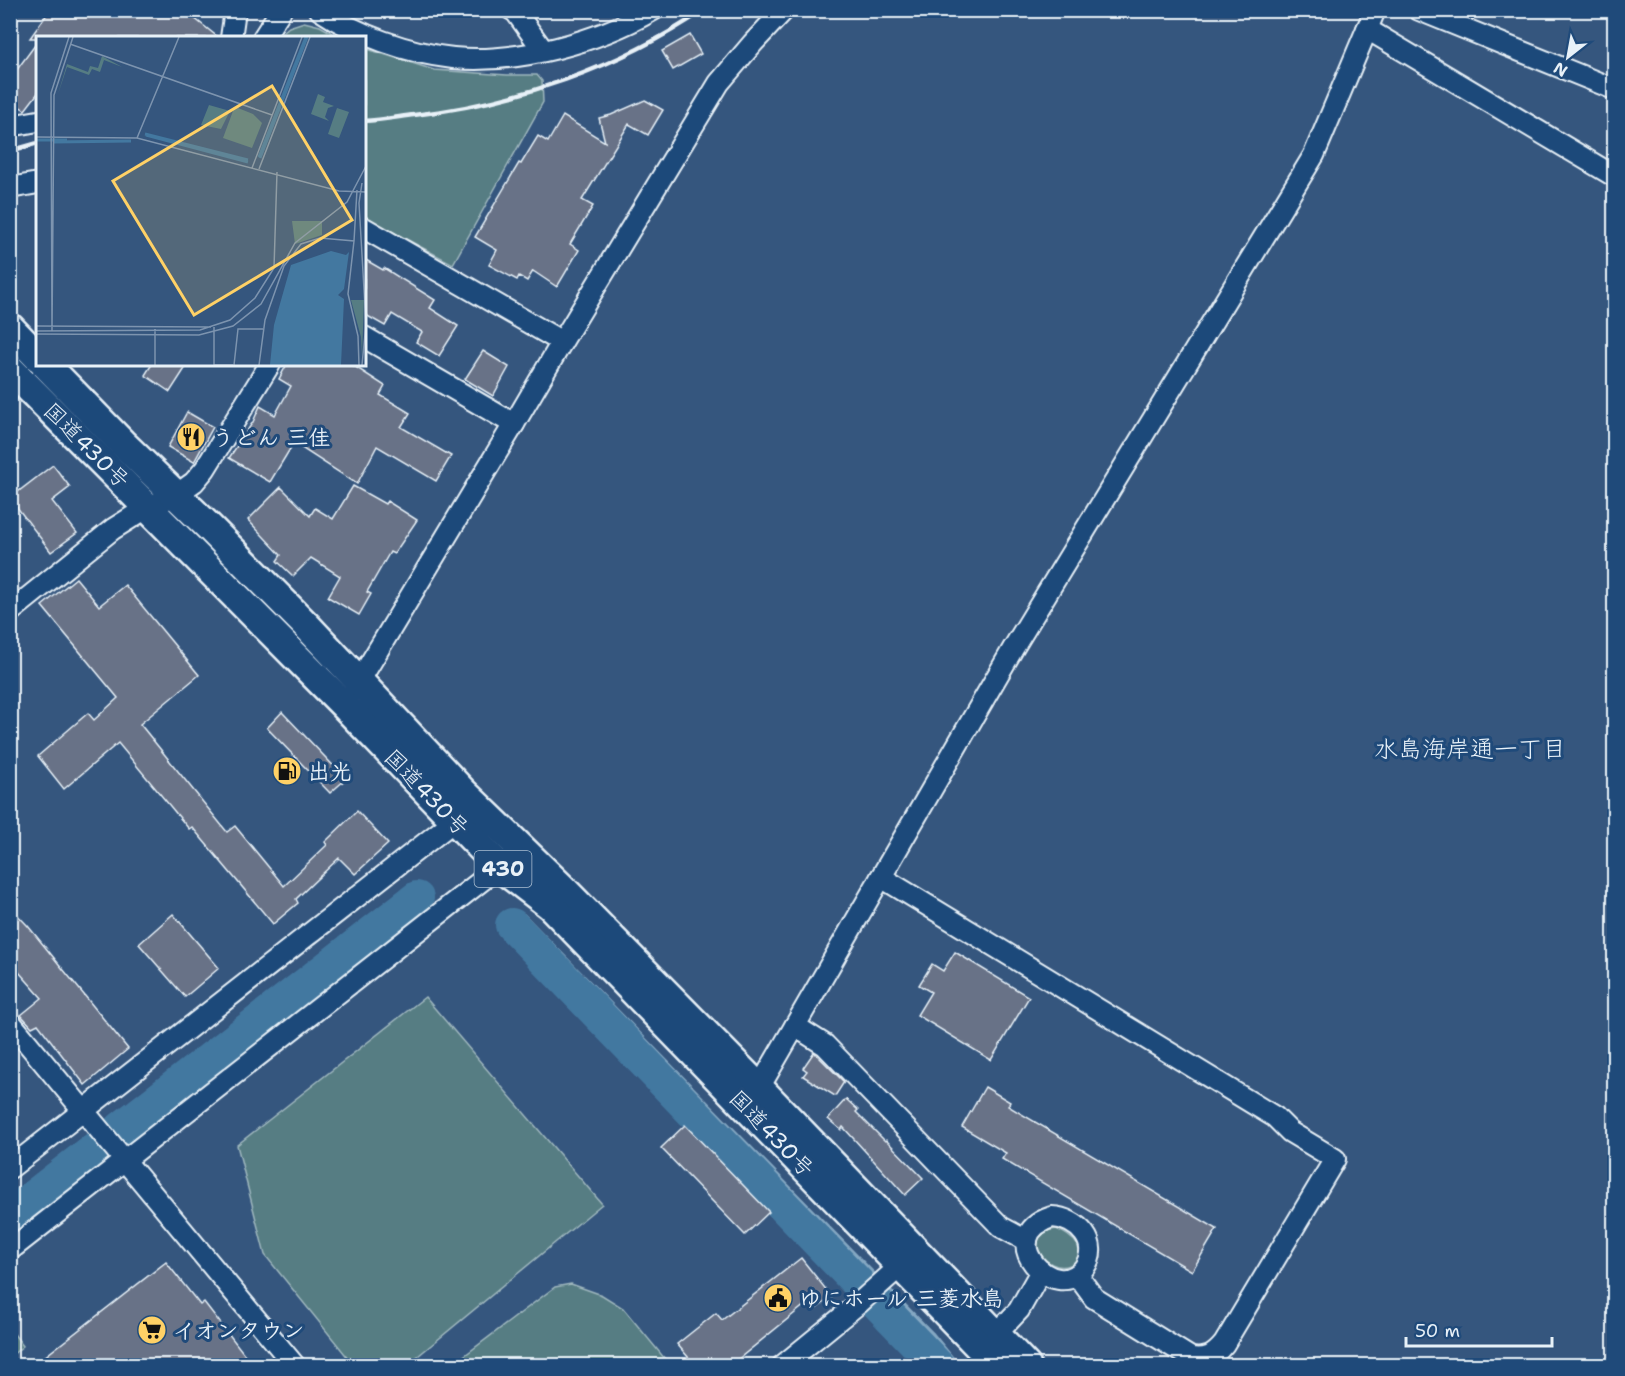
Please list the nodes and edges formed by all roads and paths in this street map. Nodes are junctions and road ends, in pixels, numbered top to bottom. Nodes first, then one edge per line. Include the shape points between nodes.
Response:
1 (235, 10) edge
2 (281, 10) edge
3 (320, 10) edge
4 (512, 10) edge
5 (653, 10) edge
6 (784, 10) edge
7 (1375, 10) edge
8 (1419, 10) edge
9 (1446, 15) edge
10 (1367, 29) junction
11 (231, 36) edge
12 (264, 36) edge
13 (543, 50) junction
14 (1614, 89) edge
15 (36, 121) edge
16 (10, 126) edge
17 (1614, 176) edge
18 (36, 183) edge
19 (10, 188) edge
20 (366, 229) edge
21 (10, 328) edge
22 (366, 338) edge
23 (562, 342) junction
24 (36, 355) edge
25 (47, 366) edge
26 (269, 366) edge
27 (10, 369) edge
28 (514, 424) junction
29 (176, 495) junction
30 (148, 507) junction
31 (10, 612) edge
32 (351, 694) junction
33 (465, 812) junction
34 (521, 849) junction
35 (500, 867) junction
36 (881, 877) junction
37 (10, 1022) edge
38 (795, 1026) junction
39 (751, 1095) junction
40 (90, 1118) junction
41 (119, 1154) junction
42 (10, 1168) edge
43 (1027, 1241) junction
44 (10, 1250) edge
45 (901, 1265) junction
46 (1041, 1271) junction
47 (1077, 1275) junction
48 (992, 1350) edge
49 (295, 1365) edge
50 (782, 1365) edge
51 (1026, 1365) edge

1 - 11 street
2 - 12 street
3 - 13 street via 348,28 378,40 453,58 495,58
4 - 13 street
5 - 13 street via 610,32
6 - 23 street via 719,83
7 - 10 street
8 - 9 street
9 - 14 street
10 - 17 street
10 - 36 street via 1314,155 1014,647
15 - 16 street
18 - 19 street
20 - 23 street
21 - 24 highway
22 - 28 street
23 - 28 street
25 - 29 highway, 国道430号 / 430
26 - 29 street via 205,469 195,482
27 - 30 highway, 国道430号 / 430
28 - 32 street
29 - 30 street
29 - 32 highway, 国道430号 / 430 via 307,626
30 - 31 street via 114,529
30 - 32 highway, 国道430号 / 430
32 - 33 highway, 国道430号 / 430
33 - 34 highway, 国道430号 / 430
33 - 35 highway, 国道430号 / 430
33 - 40 street
34 - 35 street
34 - 39 highway, 国道430号 / 430
35 - 39 highway, 国道430号 / 430 via 550,905
35 - 41 street
36 - 38 street
36 - 47 street via 1275,1118 1290,1132 1335,1159 1224,1344 1204,1360 1191,1358 1094,1298
37 - 40 street
38 - 39 street
38 - 43 street via 825,1045 1001,1227
39 - 45 highway, 国道430号 / 430
40 - 41 street
40 - 42 street
41 - 44 street
41 - 49 street
43 - 46 street via 1030,1260
43 - 47 street via 1043,1220 1052,1217 1073,1223 1083,1230 1090,1249 1089,1259
45 - 48 highway, 国道430号 / 430
45 - 50 street
46 - 47 street via 1057,1279
46 - 48 street
48 - 51 highway, 国道430号 / 430

